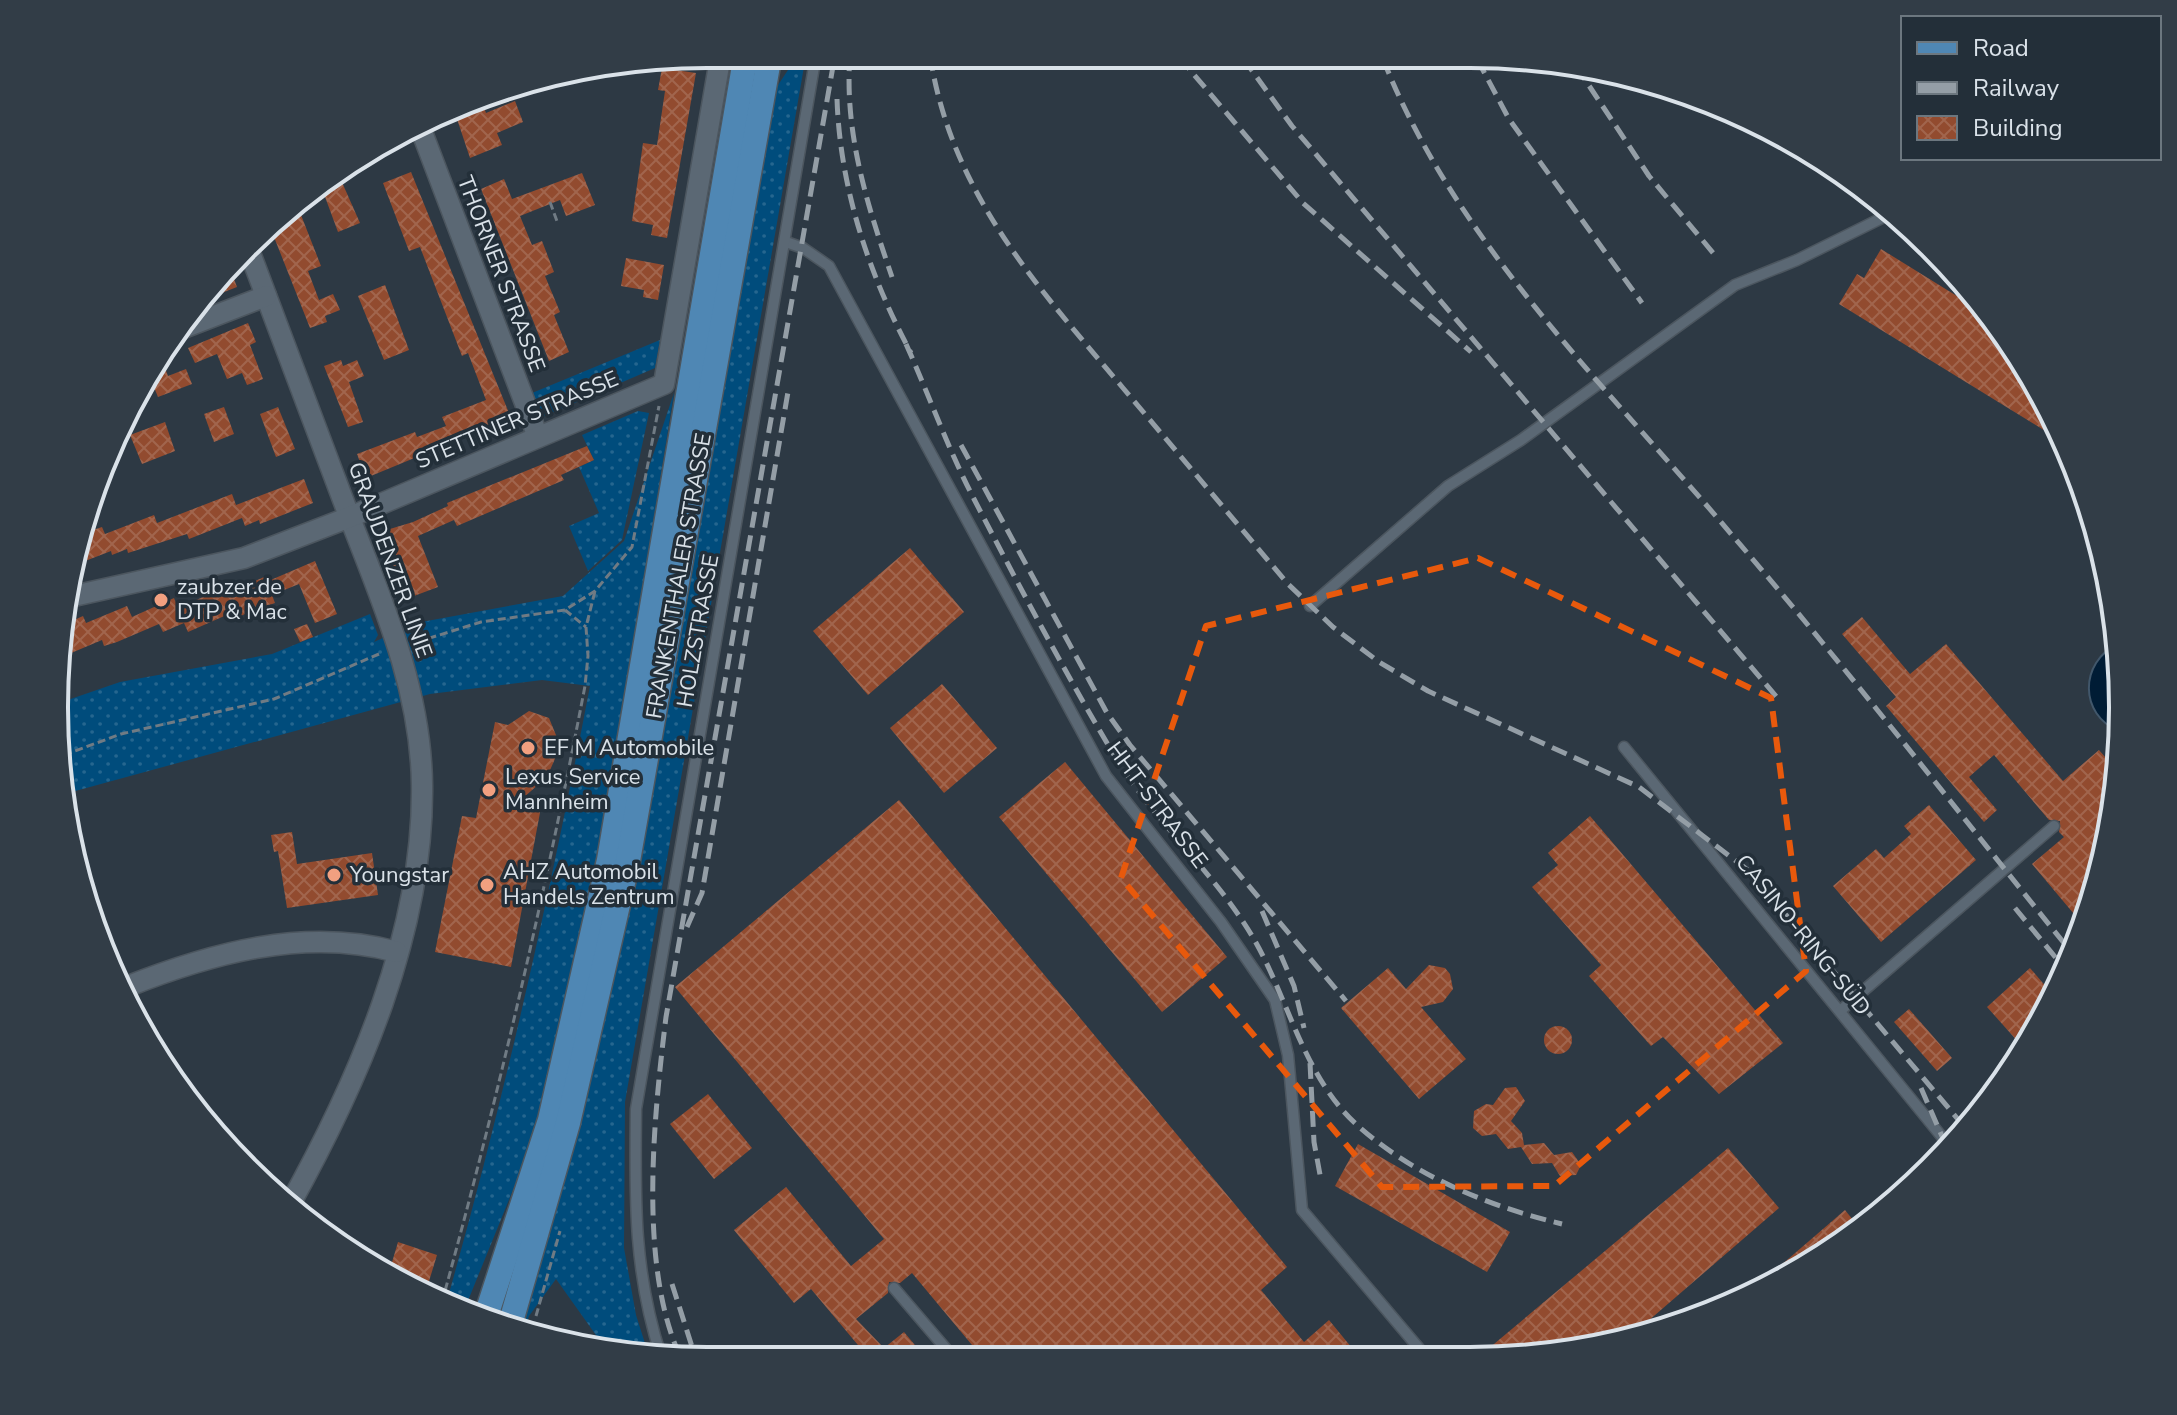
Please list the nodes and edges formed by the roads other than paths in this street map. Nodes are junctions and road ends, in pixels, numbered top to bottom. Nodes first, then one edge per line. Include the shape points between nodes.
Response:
1 (719, 68) edge
2 (744, 68) edge
3 (768, 68) edge
4 (814, 68) edge
5 (423, 135) edge
6 (1881, 218) edge
7 (786, 242) junction
8 (252, 258) edge
9 (266, 296) junction
10 (197, 323) edge
11 (538, 437) junction
12 (350, 517) junction
13 (78, 595) edge
14 (1310, 606) dead end
15 (1624, 747) dead end
16 (2054, 826) dead end
17 (397, 952) junction
18 (132, 985) edge
19 (1840, 1011) junction
20 (1942, 1137) edge
21 (295, 1195) edge
22 (894, 1288) dead end
23 (487, 1307) edge
24 (513, 1316) edge
25 (658, 1345) edge
26 (944, 1347) edge
27 (1418, 1347) edge

1 - 11 street, STETTINER STRASSE via 664,384
2 - 23 main road, FRANKENTHALER STRASSE via 609,860 550,1120
3 - 24 main road, FRANKENTHALER STRASSE via 628,861 568,1123
4 - 7 lane, HOLZSTRASSE
5 - 11 street, THORNER STRASSE
6 - 14 lane via 1735,285 1521,440 1448,486
7 - 25 lane, HOLZSTRASSE via 636,1109 634,1218 645,1305
7 - 27 lane, HHT-STRASSE via 829,266 1106,776 1275,1000 1288,1055 1302,1210
8 - 9 street, GRAUDENZER LINIE
9 - 10 street
9 - 12 street, GRAUDENZER LINIE
11 - 12 street, STETTINER STRASSE
12 - 13 street, STETTINER STRASSE via 244,558
12 - 17 street, GRAUDENZER LINIE via 399,648 416,719 422,784 413,889
15 - 19 lane, CASINO-RING-SÜD
16 - 19 lane
17 - 18 street via 358,941 269,944 190,962
17 - 21 street, GRAUDENZER LINIE via 335,1117
19 - 20 lane, CASINO-RING-SÜD
22 - 26 lane

